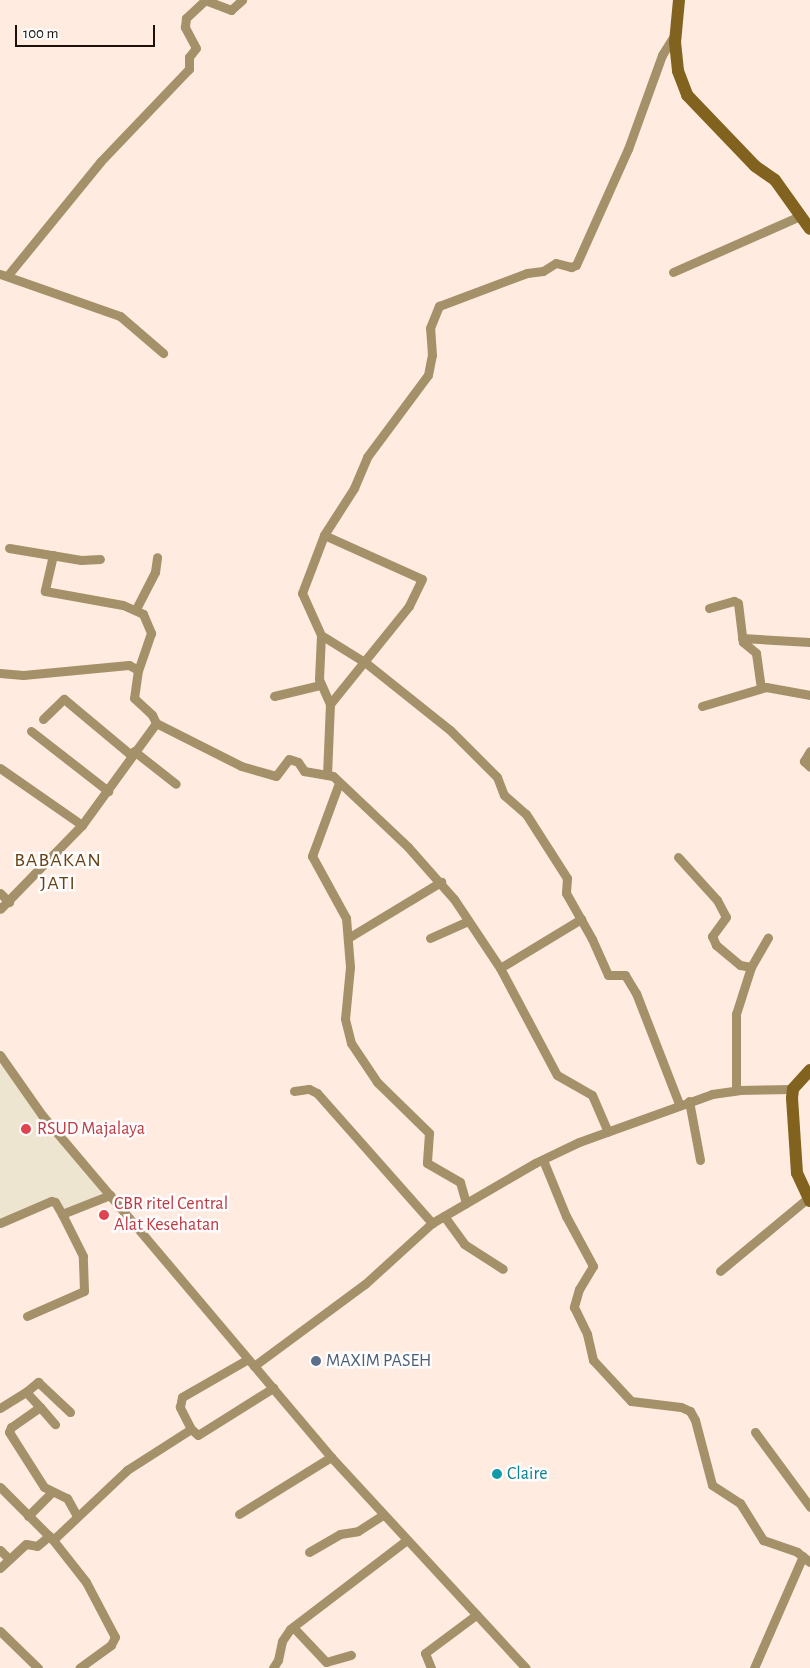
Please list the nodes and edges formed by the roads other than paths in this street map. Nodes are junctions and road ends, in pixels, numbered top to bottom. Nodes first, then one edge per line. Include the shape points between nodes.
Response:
1 (242, 0) edge
2 (679, 0) edge
3 (675, 34) junction
4 (800, 216) junction
5 (810, 229) edge
6 (674, 272) dead end
7 (4, 275) edge
8 (163, 353) dead end
9 (324, 535) junction
10 (9, 548) dead end
11 (53, 555) junction
12 (157, 557) dead end
13 (100, 560) dead end
14 (709, 608) dead end
15 (136, 609) junction
16 (321, 635) junction
17 (742, 638) junction
18 (810, 642) edge
19 (363, 661) junction
20 (138, 670) junction
21 (0, 673) edge
22 (320, 685) junction
23 (761, 688) junction
24 (810, 695) edge
25 (274, 696) dead end
26 (330, 704) junction
27 (702, 706) dead end
28 (43, 719) dead end
29 (156, 723) junction
30 (31, 731) dead end
31 (810, 751) edge
32 (132, 753) junction
33 (810, 767) edge
34 (0, 768) edge
35 (327, 775) junction
36 (339, 783) junction
37 (176, 784) dead end
38 (108, 791) junction
39 (82, 826) junction
40 (678, 858) dead end
41 (441, 882) junction
42 (0, 893) edge
43 (9, 902) junction
44 (0, 909) edge
45 (581, 919) junction
46 (468, 921) junction
47 (348, 938) junction
48 (430, 938) dead end
49 (768, 938) dead end
50 (751, 967) junction
51 (500, 968) junction
52 (0, 1055) edge
53 (810, 1070) edge
54 (793, 1089) junction
55 (738, 1090) junction
56 (294, 1091) dead end
57 (689, 1101) junction
58 (679, 1104) junction
59 (608, 1132) junction
60 (543, 1160) junction
61 (700, 1160) dead end
62 (110, 1195) junction
63 (809, 1200) edge
64 (466, 1204) junction
65 (62, 1214) junction
66 (444, 1216) junction
67 (0, 1223) edge
68 (432, 1223) junction
69 (503, 1269) dead end
70 (720, 1271) dead end
71 (27, 1316) dead end
72 (251, 1362) junction
73 (272, 1388) junction
74 (26, 1392) junction
75 (40, 1407) junction
76 (0, 1408) edge
77 (70, 1412) dead end
78 (55, 1424) dead end
79 (191, 1429) junction
80 (755, 1432) dead end
81 (331, 1457) junction
82 (0, 1487) edge
83 (51, 1492) junction
84 (810, 1507) edge
85 (239, 1514) dead end
86 (383, 1515) junction
87 (28, 1516) junction
88 (77, 1516) junction
89 (51, 1538) junction
90 (407, 1540) junction
91 (0, 1550) edge
92 (308, 1552) dead end
93 (9, 1559) junction
94 (806, 1559) edge
95 (0, 1568) edge
96 (476, 1615) junction
97 (292, 1627) junction
98 (0, 1631) edge
99 (351, 1655) dead end
100 (38, 1668) edge
101 (79, 1668) edge
102 (273, 1668) edge
103 (431, 1668) edge
104 (526, 1668) edge
105 (754, 1668) edge

1 - 7 street via 231,10 205,0 186,18 185,27 196,48 189,57 188,69 100,162
2 - 3 street
3 - 4 street via 678,71 686,96 755,166 775,180
3 - 9 street via 662,55 628,150 576,265 571,268 556,263 543,271 526,273 439,306 430,328 432,356 428,375 366,457 354,488
4 - 5 street
4 - 6 street
7 - 8 street via 120,316
9 - 16 street via 302,588 306,609
9 - 19 street via 422,579 409,606
10 - 11 street
11 - 13 street
11 - 15 street via 44,590
12 - 15 street via 155,572
14 - 17 street via 736,602
15 - 20 street via 143,614 151,633
16 - 19 street
16 - 22 street
17 - 18 street
17 - 23 street via 745,645 756,653
19 - 26 street
19 - 45 street via 450,730 497,777 504,795 524,811 567,878 566,893
20 - 21 street via 129,665 30,675
20 - 29 street via 134,698
22 - 25 street
22 - 26 street
23 - 24 street
23 - 27 street
26 - 35 street
28 - 32 street via 64,699
29 - 32 street
29 - 35 street via 241,766 276,776 289,759 298,762 304,771
30 - 38 street
31 - 33 street via 804,761
32 - 37 street
32 - 38 street
34 - 39 street
35 - 36 street
36 - 41 street
36 - 47 street via 312,856 342,908
38 - 39 street
39 - 43 street
40 - 50 street via 717,900 726,917 712,936 716,945 740,965
41 - 46 street
41 - 47 street
42 - 43 street
43 - 44 street
45 - 51 street
45 - 58 street via 608,975 625,975 636,993
46 - 48 street
46 - 51 street
47 - 64 street via 350,968 345,1019 351,1043 378,1082 429,1133 427,1163 460,1182
49 - 50 street
50 - 55 street via 736,1014
51 - 59 street via 557,1075 592,1095
52 - 62 street via 42,1116
53 - 54 street
54 - 55 street
54 - 63 street via 795,1160 799,1180
55 - 57 street
56 - 68 street via 309,1089 317,1093
57 - 58 street
57 - 61 street
58 - 59 street
59 - 60 street
60 - 64 street
60 - 94 street via 566,1216 593,1266 575,1303 593,1360 625,1397 636,1402 690,1411 712,1485 740,1503 763,1540
62 - 65 street
62 - 72 street
63 - 70 street
64 - 66 street
65 - 67 street via 55,1202 50,1201
65 - 71 street via 83,1256 84,1291
66 - 68 street
66 - 69 street via 464,1244
68 - 72 street via 365,1284
72 - 73 street
72 - 79 street via 180,1400
73 - 79 street via 198,1435
73 - 81 street
74 - 75 street
74 - 76 street
74 - 77 street via 38,1382
75 - 78 street
75 - 83 street via 11,1427 9,1432
79 - 88 street via 127,1470
80 - 84 street
81 - 85 street
81 - 86 street
82 - 87 street
83 - 87 street
83 - 88 street via 67,1498
86 - 90 street
86 - 92 street via 358,1531 340,1534
87 - 89 street
88 - 89 street
89 - 93 street via 37,1546 26,1544
89 - 101 street via 86,1582 116,1638
90 - 96 street
90 - 97 street
91 - 93 street
93 - 95 street
94 - 105 street
96 - 103 street via 425,1653
96 - 104 street
97 - 99 street via 326,1662
97 - 102 street via 282,1642
98 - 100 street

